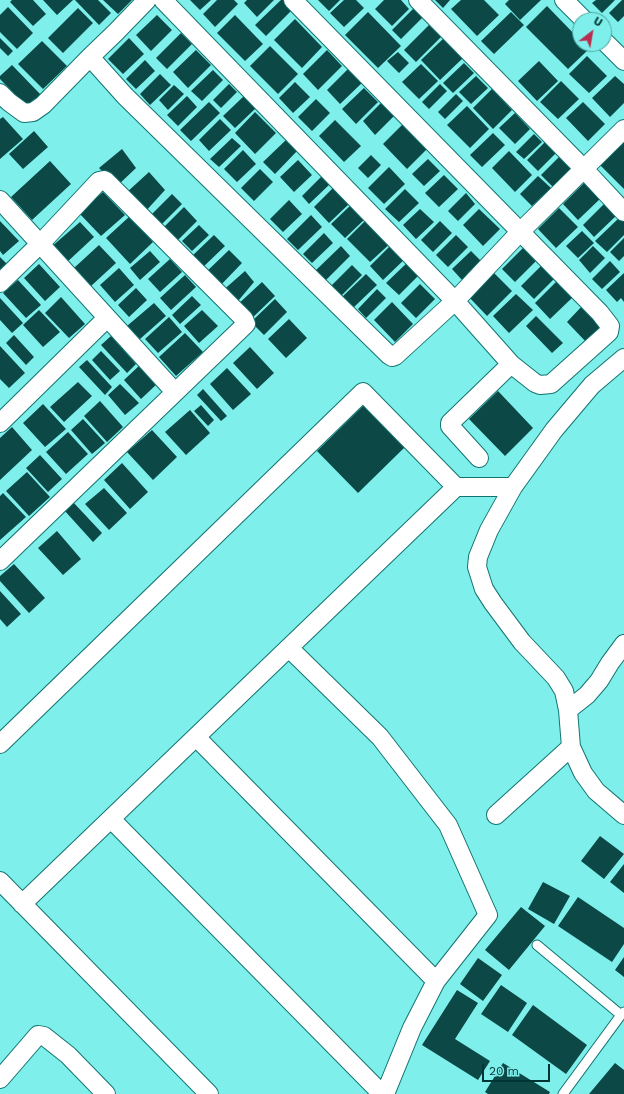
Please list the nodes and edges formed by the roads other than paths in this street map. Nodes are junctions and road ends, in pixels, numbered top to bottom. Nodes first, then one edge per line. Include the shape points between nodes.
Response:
1 (147, 0) edge
2 (163, 0) edge
3 (293, 0) edge
4 (418, 0) edge
5 (564, 0) edge
6 (576, 12) edge
7 (612, 49) edge
8 (90, 57) junction
9 (624, 61) edge
10 (0, 93) edge
11 (624, 129) edge
12 (583, 168) junction
13 (0, 200) edge
14 (624, 212) edge
15 (520, 232) junction
16 (40, 244) junction
17 (0, 283) edge
18 (455, 301) junction
19 (107, 318) junction
20 (624, 358) edge
21 (511, 364) junction
22 (175, 392) junction
23 (0, 423) edge
24 (479, 458) dead end
25 (456, 487) junction
26 (513, 487) junction
27 (0, 561) edge
28 (624, 644) edge
29 (289, 648) junction
30 (568, 710) junction
31 (196, 736) junction
32 (0, 744) edge
33 (571, 747) junction
34 (496, 815) dead end
35 (624, 815) edge
36 (111, 819) junction
37 (0, 881) edge
38 (22, 904) junction
39 (537, 945) dead end
40 (436, 981) junction
41 (622, 1013) edge
42 (0, 1079) edge
43 (106, 1094) edge
44 (210, 1094) edge
45 (382, 1094) edge
46 (385, 1094) edge
47 (563, 1094) edge

1 - 8 street
2 - 18 street
3 - 15 street
4 - 12 street
5 - 6 street
7 - 9 street
8 - 10 street via 33,112 24,113
8 - 18 street via 125,96 389,355 395,356
11 - 12 street
12 - 14 street
12 - 15 street
13 - 16 street
15 - 18 street
15 - 21 street via 610,326 609,332 551,384 535,383
16 - 17 street
16 - 19 street
16 - 22 street via 100,181 104,180 244,319 246,324
18 - 21 street
19 - 22 street
19 - 23 street
20 - 26 street via 592,385 554,430
21 - 24 street via 450,423
22 - 27 street
25 - 26 street
25 - 29 street
25 - 32 street via 363,392
26 - 30 street via 489,530 478,557 479,576 492,603 522,642 556,678 564,691
28 - 30 street via 599,681
29 - 31 street
29 - 40 street via 380,737 448,824 488,915
30 - 33 street
31 - 36 street
31 - 40 street
33 - 34 street
33 - 35 street via 583,773 596,791
36 - 38 street
36 - 45 street
37 - 38 street
38 - 44 street
39 - 41 lane
40 - 46 street via 412,1028
41 - 47 lane
42 - 43 street via 38,1035 44,1036 68,1055

